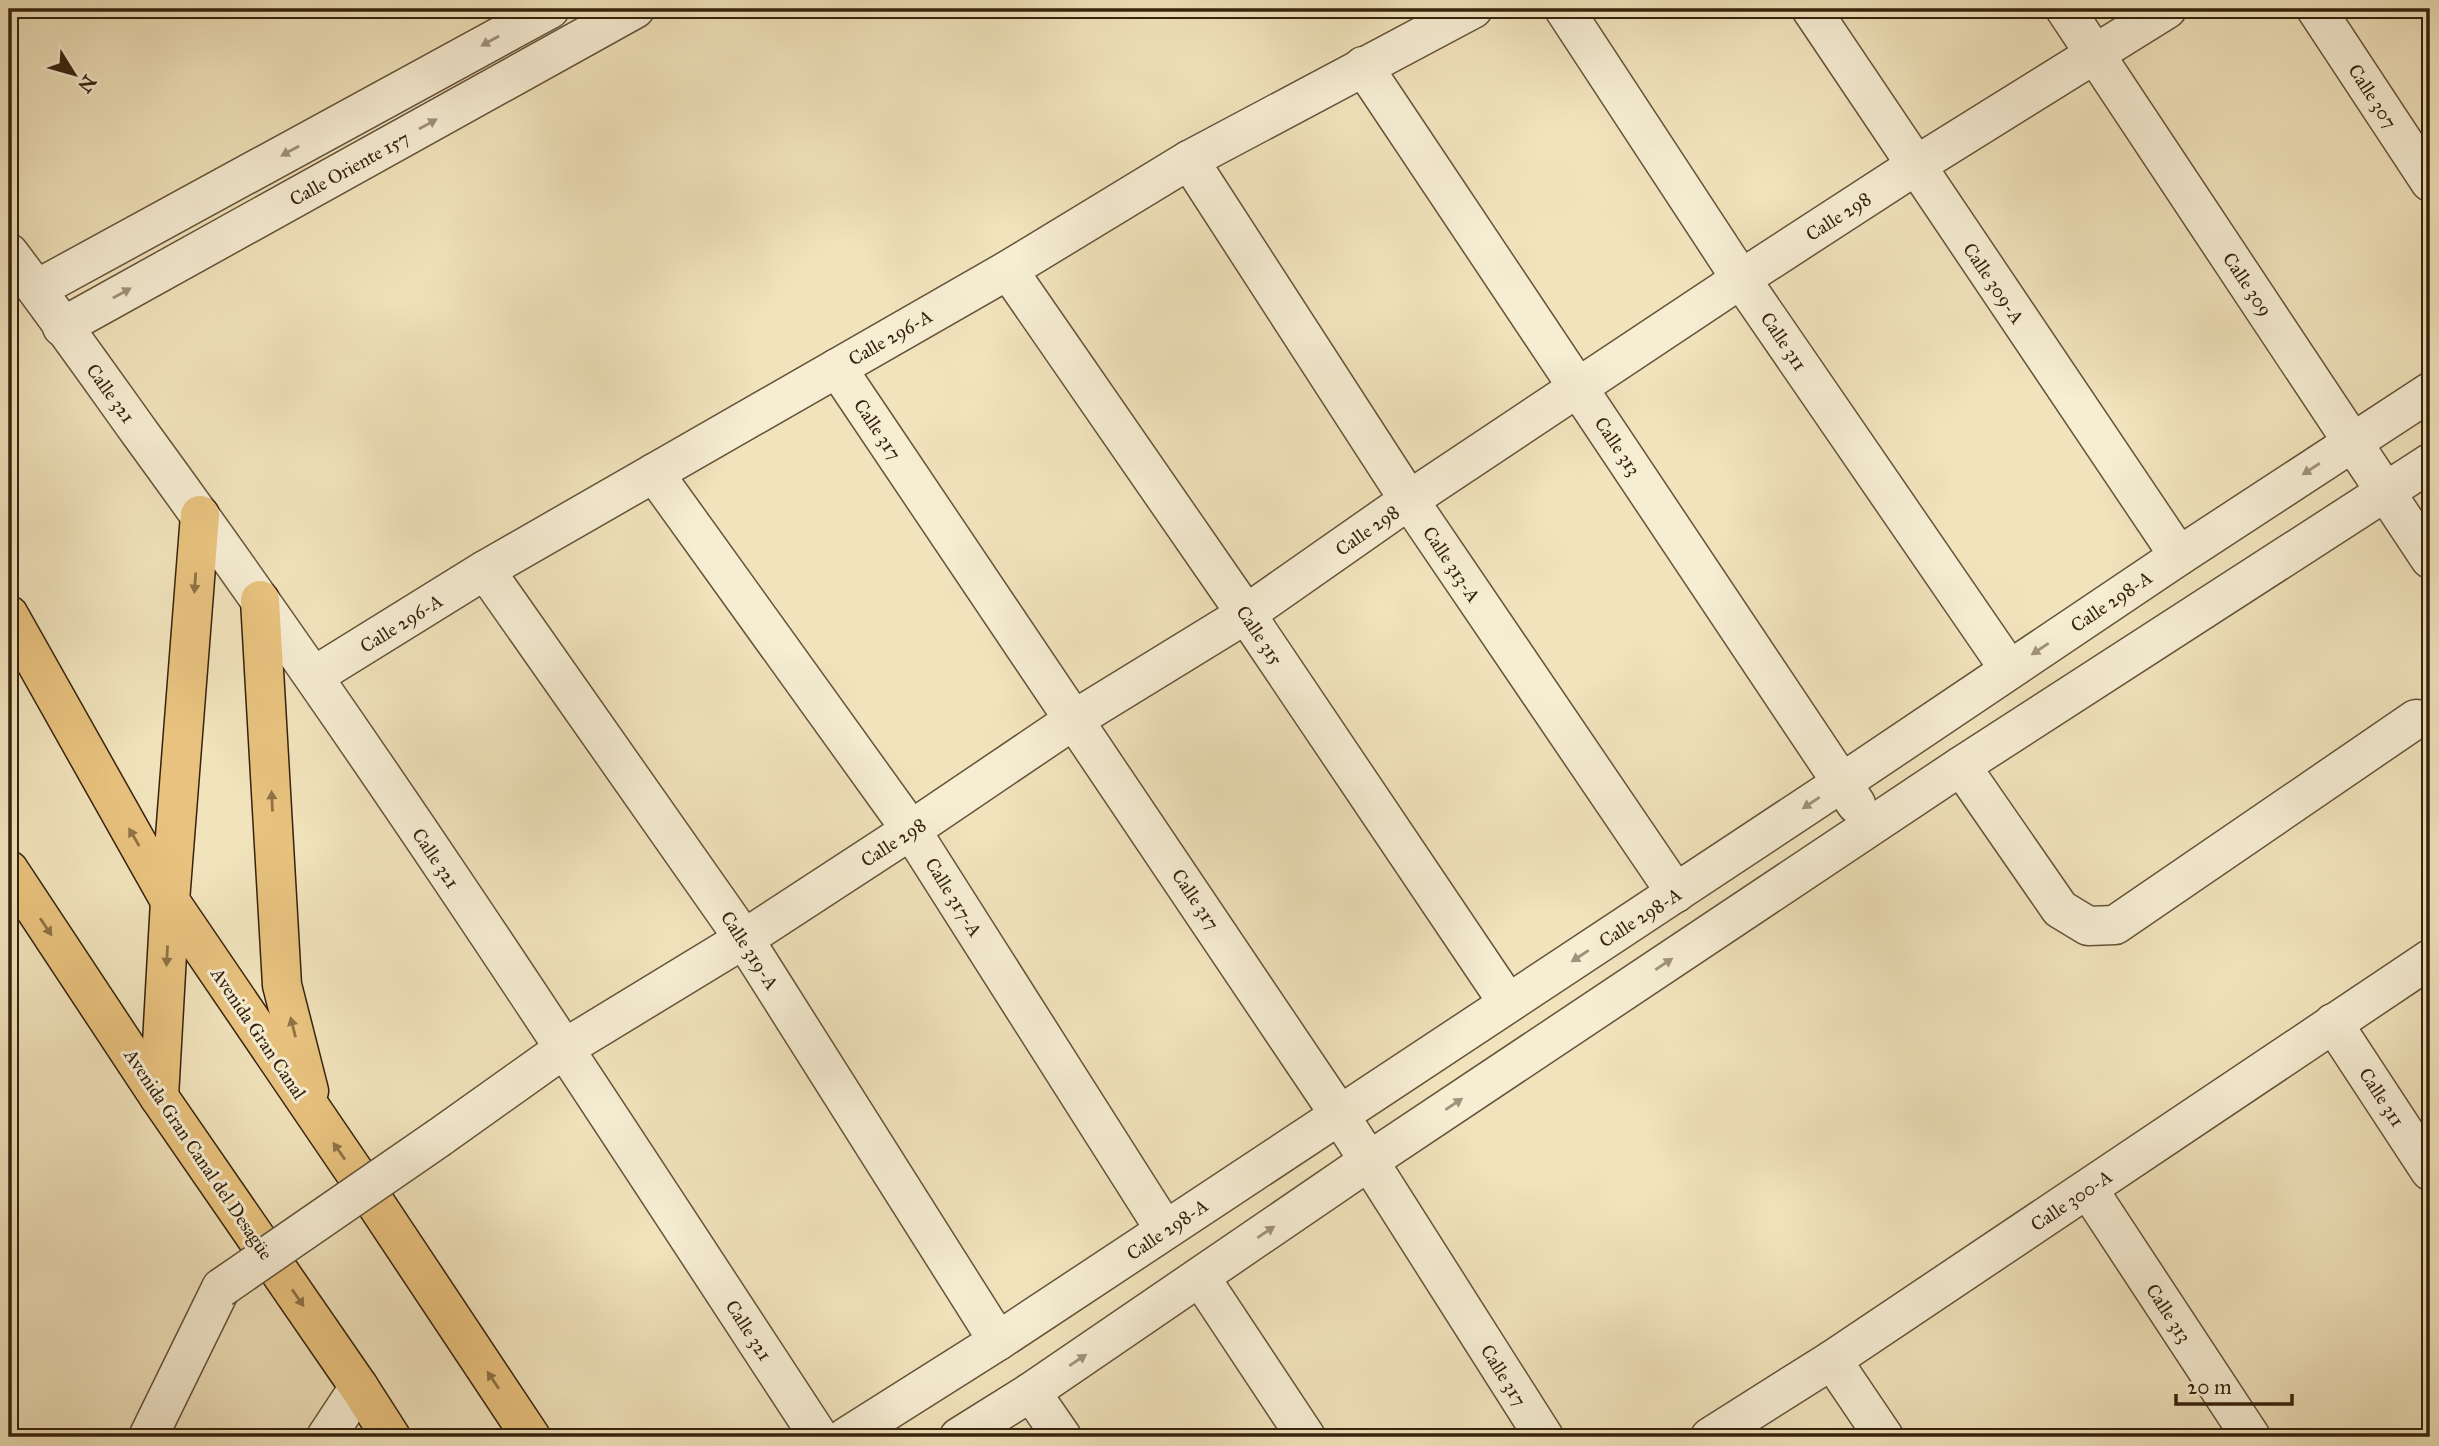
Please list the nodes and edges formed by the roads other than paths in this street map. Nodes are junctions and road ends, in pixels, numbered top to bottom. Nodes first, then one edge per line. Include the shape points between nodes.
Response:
1 (550, 9) edge
2 (635, 9) edge
3 (1473, 9) edge
4 (1564, 9) edge
5 (1811, 9) edge
6 (2065, 9) edge
7 (2167, 9) edge
8 (2316, 9) edge
9 (2095, 53) junction
10 (1363, 66) junction
11 (1189, 160) junction
12 (1915, 166) junction
13 (2430, 182) edge
14 (9, 253) edge
15 (1008, 270) junction
16 (1741, 279) junction
17 (37, 289) junction
18 (62, 327) junction
19 (837, 368) junction
20 (1579, 388) junction
21 (2430, 392) edge
22 (2353, 441) junction
23 (2430, 463) edge
24 (654, 473) junction
25 (2386, 490) junction
26 (1409, 500) junction
27 (200, 515) junction
28 (2179, 556) junction
29 (2430, 559) edge
30 (485, 570) junction
31 (260, 600) junction
32 (1246, 614) junction
33 (9, 615) edge
34 (2009, 669) junction
35 (314, 676) junction
36 (1075, 719) junction
37 (2416, 719) dead end
38 (1961, 766) junction
39 (1843, 782) junction
40 (1869, 827) junction
41 (912, 830) junction
42 (9, 870) edge
43 (1676, 892) junction
44 (170, 901) junction
45 (744, 939) junction
46 (2430, 959) edge
47 (1508, 1003) junction
48 (2333, 1023) junction
49 (565, 1048) junction
50 (159, 1097) junction
51 (1339, 1114) junction
52 (316, 1117) junction
53 (1369, 1161) junction
54 (2430, 1171) edge
55 (2088, 1189) junction
56 (1165, 1230) junction
57 (1200, 1277) junction
58 (998, 1341) junction
59 (1832, 1360) junction
60 (359, 1387) junction
61 (1031, 1392) junction
62 (148, 1437) edge
63 (326, 1437) edge
64 (391, 1437) edge
65 (531, 1437) edge
66 (819, 1437) edge
67 (846, 1437) edge
68 (959, 1437) edge
69 (1062, 1437) edge
70 (1306, 1437) edge
71 (1544, 1437) edge
72 (1710, 1437) edge
73 (1884, 1437) edge
74 (2251, 1437) edge

1 -> 17 street
18 -> 2 street, Calle Oriente 157
3 - 10 street, Calle 296-A
4 - 16 street, Calle 311
5 - 12 street, Calle 309-A
6 - 9 street, Calle 309
7 - 9 street, Calle 298
8 - 13 street, Calle 307
9 - 12 street, Calle 298
9 - 22 street, Calle 309
10 - 11 street, Calle 296-A
10 - 20 street, Calle 313
11 - 15 street, Calle 296-A
11 - 26 street, Calle 313-A
12 - 16 street, Calle 298
12 - 28 street, Calle 309-A
14 - 17 street
15 - 19 street, Calle 296-A
15 - 32 street, Calle 315
16 - 20 street, Calle 298
16 - 34 street, Calle 311
17 - 18 street, Calle 321
18 - 27 street, Calle 321
19 - 24 street, Calle 296-A
19 - 36 street, Calle 317
20 - 26 street, Calle 298
20 - 39 street, Calle 313
21 - 22 street, Calle 298-A
22 - 25 street, Calle 309
22 -> 28 street, Calle 298-A
23 - 25 street
24 - 30 street, Calle 296-A
24 - 41 street, Calle 317-A
25 - 29 street, Calle 309
25 - 38 street
26 - 32 street, Calle 298
26 - 43 street, Calle 313-A
27 - 31 street, Calle 321
27 -> 44 main road
28 -> 34 street, Calle 298-A
30 - 35 street, Calle 296-A
30 - 45 street, Calle 319-A
31 - 35 street, Calle 321
52 -> 31 main road via 282,985
32 - 36 street, Calle 298
32 - 47 street, Calle 315
44 -> 33 main road, Avenida Gran Canal
34 - 39 street, Calle 298-A
35 - 49 street, Calle 321
36 - 41 street, Calle 298
36 - 51 street, Calle 317
37 - 38 street via 2115,925 2088,926 2060,909
38 - 40 street
39 - 40 street, Calle 313
39 -> 43 street, Calle 298-A
53 -> 40 street
41 - 45 street, Calle 298
41 - 56 street, Calle 317-A
42 -> 50 main road, Avenida Gran Canal del Desagüe
43 -> 47 street, Calle 298-A
44 -> 50 main road
44 - 52 main road, Avenida Gran Canal
45 - 49 street, Calle 298
45 - 58 street, Calle 319-A
46 - 48 street, Calle 300-A
47 - 51 street, Calle 298-A
48 - 54 street, Calle 311
48 - 55 street, Calle 300-A
49 - 62 street, Calle 298, bridge via 221,1289
49 - 66 street, Calle 321
50 -> 60 main road, Avenida Gran Canal del Desagüe
51 - 53 street, Calle 317
51 - 56 street, Calle 298-A
65 -> 52 main road, Avenida Gran Canal
57 -> 53 street
53 - 71 street, Calle 317
55 - 59 street, Calle 300-A
55 - 74 street, Calle 313
56 - 58 street, Calle 298-A
61 -> 57 street
57 - 70 street
58 - 67 street, Calle 298-A
59 - 72 street, Calle 300-A
59 - 73 street
60 - 63 street
60 - 64 main road, Avenida Gran Canal del Desagüe
61 - 68 street
61 - 69 street

